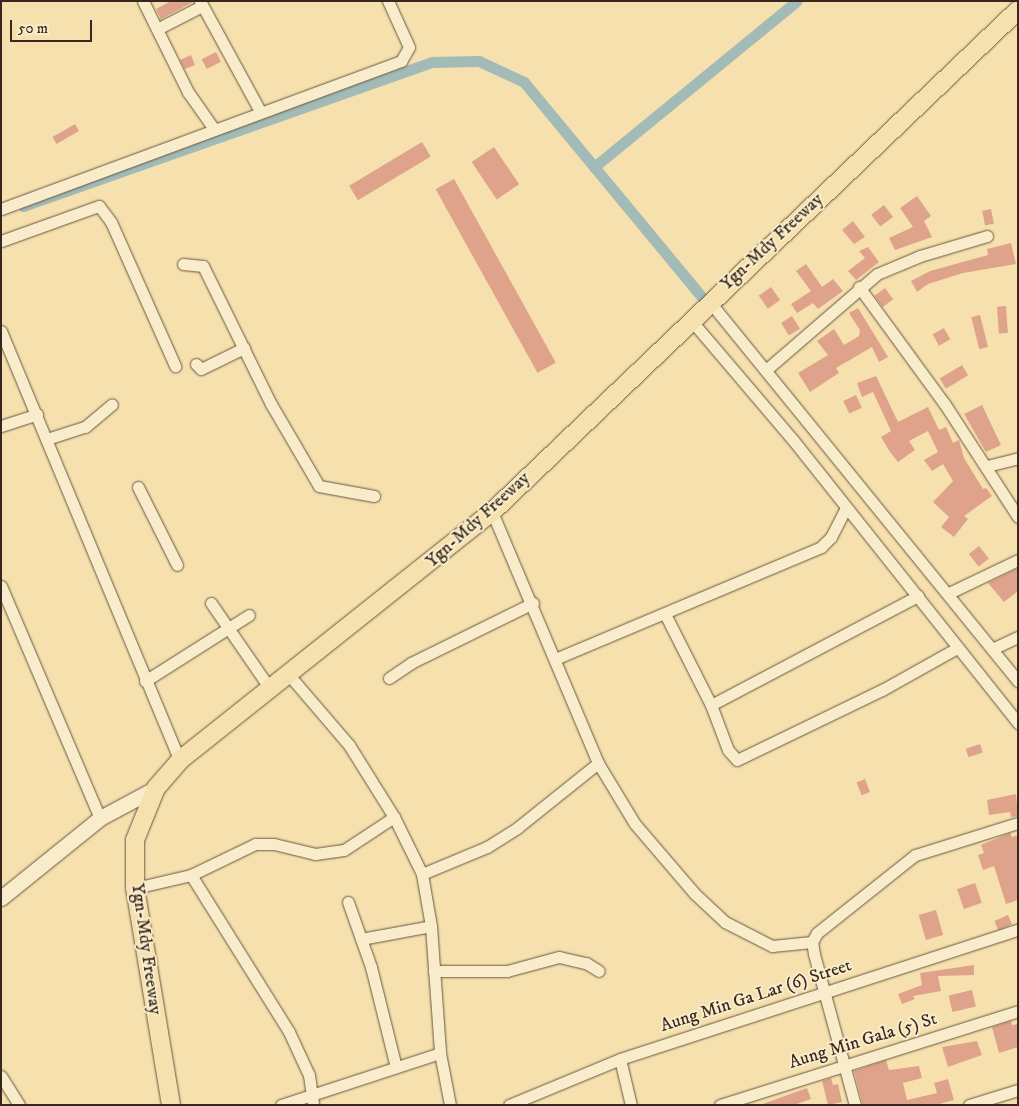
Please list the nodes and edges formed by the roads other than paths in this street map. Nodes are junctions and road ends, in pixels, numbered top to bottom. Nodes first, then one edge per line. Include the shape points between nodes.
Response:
1 (143, 1) edge
2 (388, 1) edge
3 (201, 3) edge
4 (1018, 10) edge
5 (157, 30) junction
6 (260, 111) junction
7 (214, 129) junction
8 (1, 209) edge
9 (987, 236) dead end
10 (1, 241) edge
11 (183, 264) dead end
12 (859, 287) junction
13 (709, 301) junction
14 (690, 319) junction
15 (1, 331) edge
16 (244, 348) junction
17 (196, 364) dead end
18 (175, 366) dead end
19 (767, 369) junction
20 (112, 404) dead end
21 (37, 414) junction
22 (1, 426) edge
23 (47, 439) junction
24 (1018, 458) edge
25 (987, 466) junction
26 (138, 487) dead end
27 (374, 496) dead end
28 (845, 509) junction
29 (492, 512) junction
30 (1018, 517) edge
31 (1018, 560) edge
32 (177, 565) dead end
33 (1, 586) edge
34 (949, 593) junction
35 (918, 596) junction
36 (211, 603) dead end
37 (533, 603) junction
38 (665, 614) junction
39 (249, 615) dead end
40 (228, 628) junction
41 (1018, 637) edge
42 (957, 648) junction
43 (992, 649) junction
44 (555, 659) junction
45 (289, 675) junction
46 (389, 678) dead end
47 (145, 681) junction
48 (1018, 681) edge
49 (271, 690) junction
50 (711, 706) junction
51 (1018, 722) edge
52 (180, 760) junction
53 (598, 763) junction
54 (156, 788) junction
55 (394, 817) junction
56 (100, 818) junction
57 (1018, 823) edge
58 (422, 874) junction
59 (191, 875) junction
60 (135, 888) junction
61 (1, 898) edge
62 (348, 902) dead end
63 (430, 926) junction
64 (1018, 930) edge
65 (362, 938) junction
66 (812, 942) junction
67 (434, 971) junction
68 (599, 971) dead end
69 (825, 993) junction
70 (1018, 1011) edge
71 (440, 1053) junction
72 (620, 1059) junction
73 (844, 1066) junction
74 (396, 1067) junction
75 (1, 1076) edge
76 (1018, 1090) edge
77 (312, 1100) edge
78 (19, 1105) edge
79 (171, 1105) edge
80 (281, 1105) edge
81 (450, 1105) edge
82 (509, 1105) edge
83 (631, 1105) edge
84 (720, 1105) edge
85 (855, 1105) edge
86 (969, 1105) edge

1 - 5 street
2 - 6 street via 409,47 401,62
3 - 5 street
3 - 6 street
4 - 13 main road, Ygn-Mdy Freeway
5 - 7 street via 188,92
6 - 7 street
7 - 8 street
9 - 12 street via 898,264
10 - 18 street via 99,206 111,222
11 - 16 street via 203,266
12 - 19 street
12 - 25 street
13 - 14 main road, Ygn-Mdy Freeway
13 - 19 street
14 - 28 street via 793,440
14 - 29 main road, Ygn-Mdy Freeway
15 - 21 street
16 - 17 street via 201,369
16 - 27 street via 271,404 319,486
19 - 34 street
20 - 23 street via 85,427
21 - 22 street
21 - 23 street
23 - 47 street
24 - 25 street
25 - 30 street
26 - 32 street
28 - 35 street
28 - 38 street via 831,537 821,548
29 - 37 street
29 - 45 main road, Ygn-Mdy Freeway
31 - 34 street
33 - 56 street
34 - 43 street
35 - 42 street
35 - 50 street
36 - 40 street
37 - 44 street
37 - 46 street via 411,663
38 - 44 street
38 - 50 street
39 - 40 street
40 - 47 street
40 - 49 street
41 - 43 street
42 - 50 street via 741,760 731,756
42 - 51 street
43 - 48 street
44 - 53 street
45 - 49 main road, Ygn-Mdy Freeway
45 - 55 street via 348,745
47 - 52 street
49 - 52 main road, Ygn-Mdy Freeway
52 - 54 main road, Ygn-Mdy Freeway
53 - 58 street via 517,828 487,847
53 - 66 street via 629,816 661,857 725,922 772,946
54 - 56 street
54 - 60 main road, Ygn-Mdy Freeway via 135,840
55 - 58 street
55 - 59 street via 344,850 315,854 274,844 255,844
56 - 61 street
57 - 66 street via 915,855 825,924
58 - 63 street
59 - 60 street
59 - 77 street via 304,1059
60 - 79 main road, Ygn-Mdy Freeway
62 - 65 street
63 - 65 street
63 - 67 street
64 - 69 street, Aung Min Ga Lar (6) Street
65 - 74 street
66 - 69 street
67 - 68 street via 507,971 559,956 586,962
67 - 71 street
69 - 72 street, Aung Min Ga Lar (6) Street
69 - 73 street
70 - 73 street, Aung Min Gala (5) St
71 - 74 street
71 - 81 street
72 - 82 street, Aung Min Ga Lar (6) Street
72 - 83 street
73 - 84 street, Aung Min Gala (5) St
73 - 85 street
74 - 77 street
75 - 78 street
76 - 86 street
77 - 80 street

